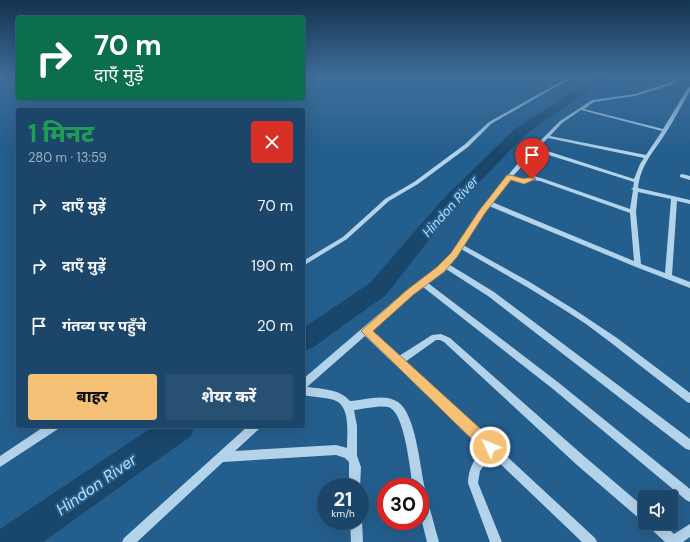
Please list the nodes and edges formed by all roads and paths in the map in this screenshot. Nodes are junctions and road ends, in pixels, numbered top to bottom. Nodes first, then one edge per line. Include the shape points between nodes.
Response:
1 (529, 102) edge
2 (590, 102) edge
3 (682, 102) edge
4 (581, 109) junction
5 (665, 131) junction
6 (548, 137) junction
7 (535, 149) junction
8 (647, 157) junction
9 (682, 176) dead end
10 (509, 177) junction
11 (690, 178) edge
12 (636, 180) junction
13 (634, 189) junction
14 (674, 198) junction
15 (690, 202) edge
16 (488, 203) junction
17 (633, 212) junction
18 (460, 246) junction
19 (305, 263) edge
20 (445, 265) junction
21 (638, 265) junction
22 (668, 276) junction
23 (423, 283) junction
24 (690, 285) edge
25 (366, 331) junction
26 (399, 361) junction
27 (305, 383) edge
28 (305, 391) edge
29 (690, 399) edge
30 (348, 406) junction
31 (51, 428) edge
32 (253, 428) edge
33 (690, 445) edge
34 (490, 447) junction
35 (352, 455) junction
36 (221, 457) junction
37 (0, 462) edge
38 (355, 478) edge
39 (417, 478) edge
40 (690, 496) edge
41 (638, 510) edge
42 (429, 526) edge
43 (356, 530) edge
44 (660, 530) edge
45 (690, 530) edge
46 (128, 542) edge
47 (357, 542) edge
48 (433, 542) edge
49 (496, 542) edge
50 (591, 542) edge
51 (673, 542) edge

1 - 19 street via 490,123 466,146 416,183 387,200 345,238
2 - 4 street
3 - 5 street
4 - 5 street
4 - 6 street via 561,122
5 - 8 street
6 - 7 street
6 - 8 street
7 - 10 street
7 - 12 street
8 - 12 street
9 - 11 street
10 - 16 street
10 - 17 street via 524,182 534,178 542,180
12 - 13 street
13 - 14 street
13 - 17 street
14 - 15 street
14 - 22 street
16 - 18 street
16 - 21 street
17 - 21 street
18 - 20 street
18 - 29 street via 531,285 579,316
20 - 23 street
20 - 33 street via 491,294
21 - 22 street
22 - 24 street
23 - 25 street
23 - 40 street via 556,386
25 - 26 street
25 - 27 street
26 - 34 street
26 - 41 street via 436,337 447,340
28 - 30 street via 335,396
30 - 35 street via 352,424
30 - 39 street via 386,402 397,407 405,421
31 - 37 street
32 - 36 street
34 - 49 street via 477,466 473,483
34 - 50 street
35 - 36 street via 346,451 336,450
35 - 38 street
36 - 46 street
42 - 48 street
43 - 47 street
44 - 51 street
45 - 51 street

